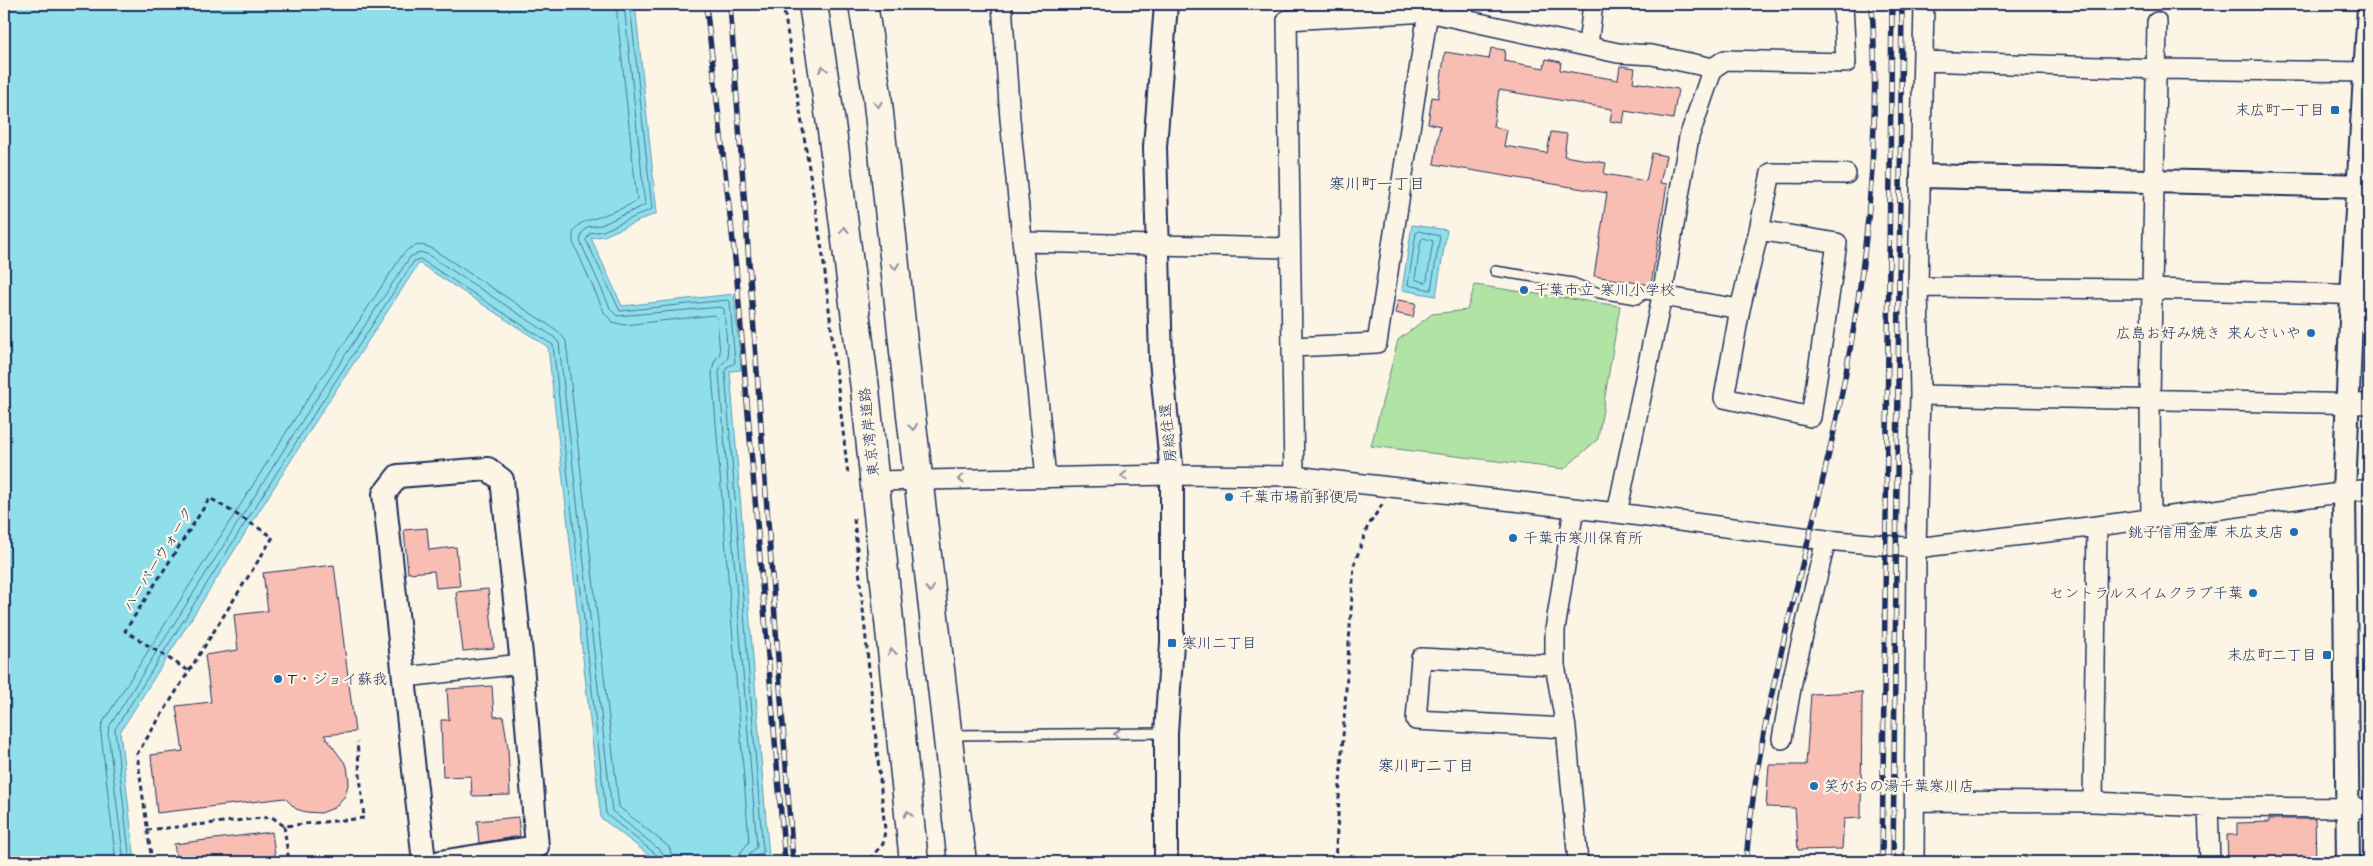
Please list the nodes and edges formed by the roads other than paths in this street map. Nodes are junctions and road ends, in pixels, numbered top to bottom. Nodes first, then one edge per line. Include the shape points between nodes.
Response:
1 (813, 4) edge
2 (832, 4) edge
3 (863, 4) edge
4 (1002, 4) edge
5 (1166, 4) edge
6 (1593, 4) edge
7 (1843, 4) edge
8 (1924, 4) edge
9 (2369, 8) edge
10 (1468, 11) edge
11 (1428, 12) junction
12 (2157, 22) dead end
13 (1588, 46) junction
14 (1922, 61) junction
15 (1713, 68) junction
16 (2156, 69) junction
17 (2367, 72) edge
18 (1846, 174) dead end
19 (1922, 176) junction
20 (2154, 181) junction
21 (2365, 185) edge
22 (1759, 230) junction
23 (1023, 242) junction
24 (1158, 244) junction
25 (1290, 248) junction
26 (1494, 271) dead end
27 (1918, 287) junction
28 (2152, 289) junction
29 (2361, 295) edge
30 (1662, 296) junction
31 (1740, 309) junction
32 (1292, 347) junction
33 (865, 389) junction
34 (1920, 395) junction
35 (2150, 399) junction
36 (2359, 404) edge
37 (1172, 475) junction
38 (1294, 476) junction
39 (861, 478) junction
40 (1046, 478) junction
41 (918, 480) junction
42 (2369, 489) edge
43 (2344, 492) junction
44 (1574, 508) junction
45 (1617, 513) junction
46 (2151, 519) junction
47 (2097, 526) junction
48 (1826, 540) junction
49 (1916, 548) junction
50 (522, 664) junction
51 (1555, 665) junction
52 (405, 677) junction
53 (1566, 728) junction
54 (1166, 733) junction
55 (948, 735) junction
56 (1782, 739) dead end
57 (1915, 801) junction
58 (2093, 802) junction
59 (2208, 807) junction
60 (2347, 808) junction
61 (2369, 808) edge
62 (424, 862) edge
63 (440, 862) edge
64 (914, 862) edge
65 (962, 862) edge
66 (1166, 862) edge
67 (1578, 862) edge
68 (1914, 862) edge
69 (2210, 862) edge
70 (2348, 862) edge

33 -> 1 highway, 東京湾岸道路
2 - 33 highway via 863,238
3 -> 41 highway via 877,94
4 - 23 street
5 - 24 street, 房総往還 via 1155,147
6 - 13 street
7 - 15 street via 1846,63 1725,60
8 - 14 street
9 - 17 street
10 - 11 street
10 - 13 street
11 - 25 street via 1287,20
11 - 32 street via 1377,343
12 - 16 street
13 - 15 street
14 - 16 street
14 - 19 street
15 - 30 street via 1689,137
16 - 17 street
16 - 20 street
17 - 21 street
18 - 22 street via 1771,173
19 - 20 street
19 - 27 street
20 - 21 street
20 - 28 street
21 - 29 street
22 - 31 street
22 - 31 street via 1837,243 1811,417 1724,398
23 - 24 street
23 - 40 street
24 - 25 street
24 - 37 street, 房総往還 via 1161,360
25 - 32 street
26 - 30 lane via 1573,283 1599,293 1637,299 1644,294
27 - 28 street
27 - 34 street
28 - 29 street
28 - 35 street
29 - 36 street
30 - 31 street
30 - 45 street
32 - 38 street
33 - 39 highway, 東京湾岸道路
34 - 35 street
34 - 49 street
35 - 36 street
35 - 46 street
36 - 43 street
37 - 38 street
37 -> 40 street
37 - 54 street, 房総往還 via 1172,643
38 - 44 street
39 - 41 street
64 -> 39 highway, 東京湾岸道路
40 -> 41 street
41 -> 55 highway
42 - 43 street
43 - 46 street
43 - 60 street
44 - 45 street
44 - 51 street via 1555,630
45 - 48 street
46 - 47 street
47 - 49 street
47 - 58 street
48 - 49 street
48 - 56 street via 1793,677
49 - 57 street
50 - 52 street
50 - 52 street via 502,480 488,469 398,476 384,494
50 - 63 street via 537,847
51 - 53 street
51 - 53 street via 1422,658 1416,720
52 - 62 street
53 - 67 street
54 -> 55 lane
54 - 66 street, 房総往還
55 - 65 highway
57 - 58 street
57 - 68 street
58 - 59 street
59 - 60 street
59 - 69 street
60 - 61 street
60 - 70 street

